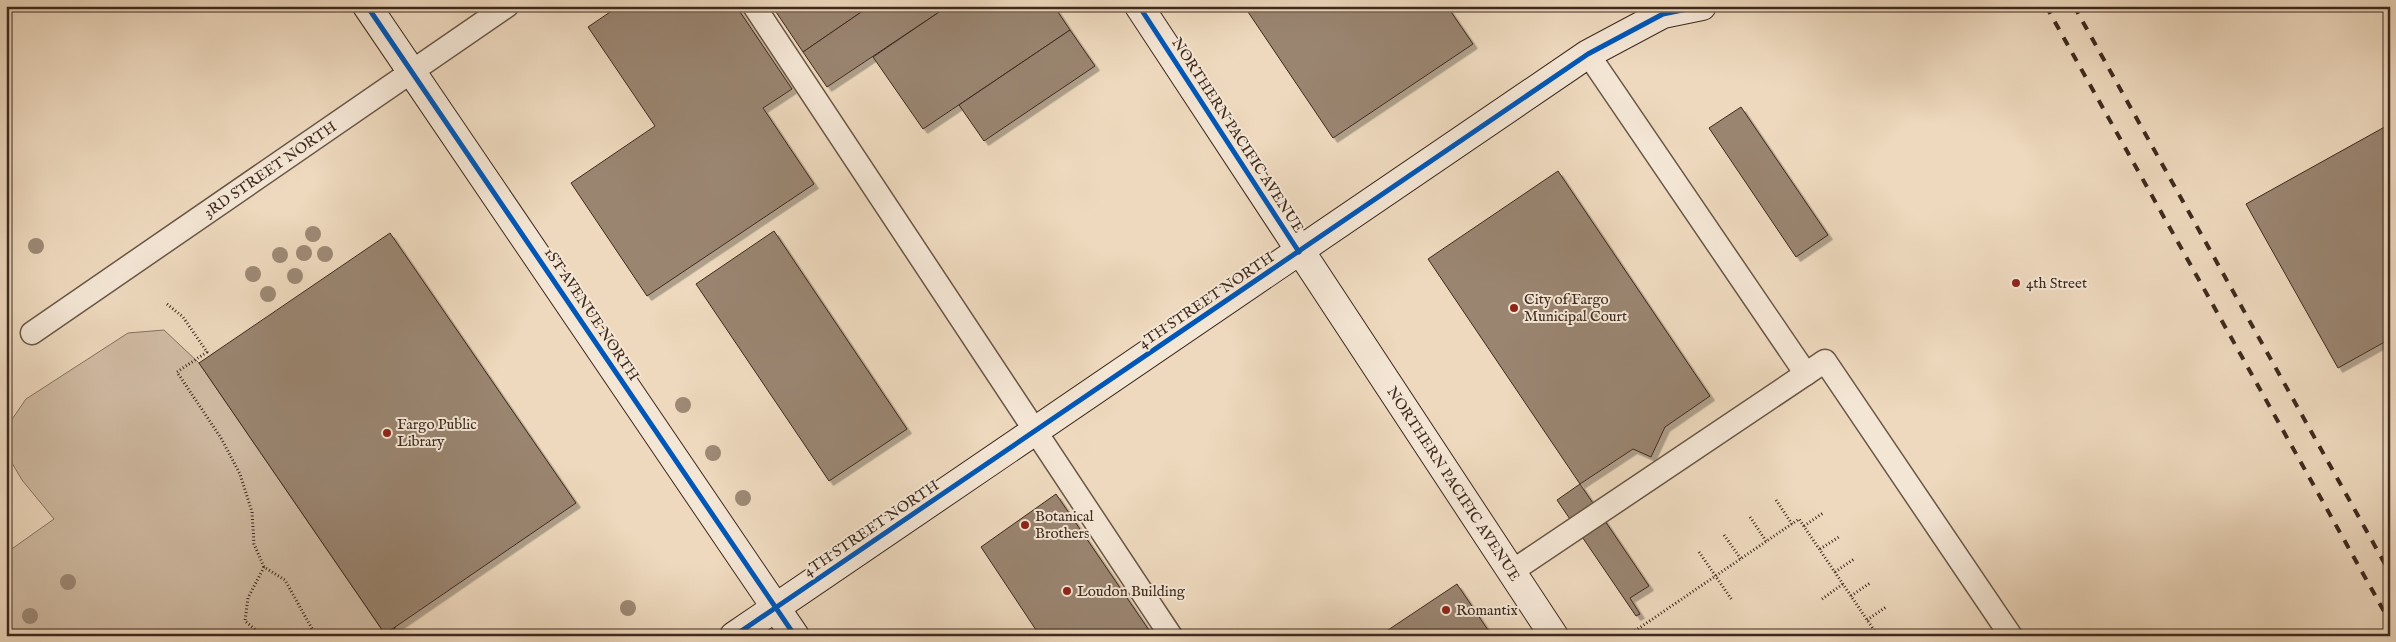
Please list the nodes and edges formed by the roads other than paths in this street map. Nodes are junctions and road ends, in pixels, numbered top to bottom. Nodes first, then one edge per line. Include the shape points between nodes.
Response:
1 (367, 6) edge
2 (508, 6) edge
3 (754, 6) edge
4 (1139, 6) edge
5 (1702, 6) edge
6 (1588, 54) junction
7 (411, 71) junction
8 (1300, 252) junction
9 (32, 333) dead end
10 (1806, 374) junction
11 (1035, 432) junction
12 (1511, 572) junction
13 (776, 607) junction
14 (734, 636) edge
15 (795, 636) edge
16 (1171, 636) edge
17 (1554, 636) edge
18 (2011, 636) edge

1 - 7 street, 1ST AVENUE NORTH
2 - 7 lane, 3RD STREET NORTH
3 - 11 lane
4 - 8 street, NORTHERN PACIFIC AVENUE
5 - 6 street, 4TH STREET NORTH via 1663,14
6 - 8 street, 4TH STREET NORTH
6 - 10 lane
7 - 9 lane, 3RD STREET NORTH
7 - 13 street, 1ST AVENUE NORTH
8 - 11 street, 4TH STREET NORTH
8 - 12 street, NORTHERN PACIFIC AVENUE
10 - 12 lane
10 - 18 lane via 1825,361
11 - 13 street, 4TH STREET NORTH
11 - 16 lane
12 - 17 street, NORTHERN PACIFIC AVENUE
13 - 14 street, 4TH STREET NORTH
13 - 15 street, 1ST AVENUE NORTH

